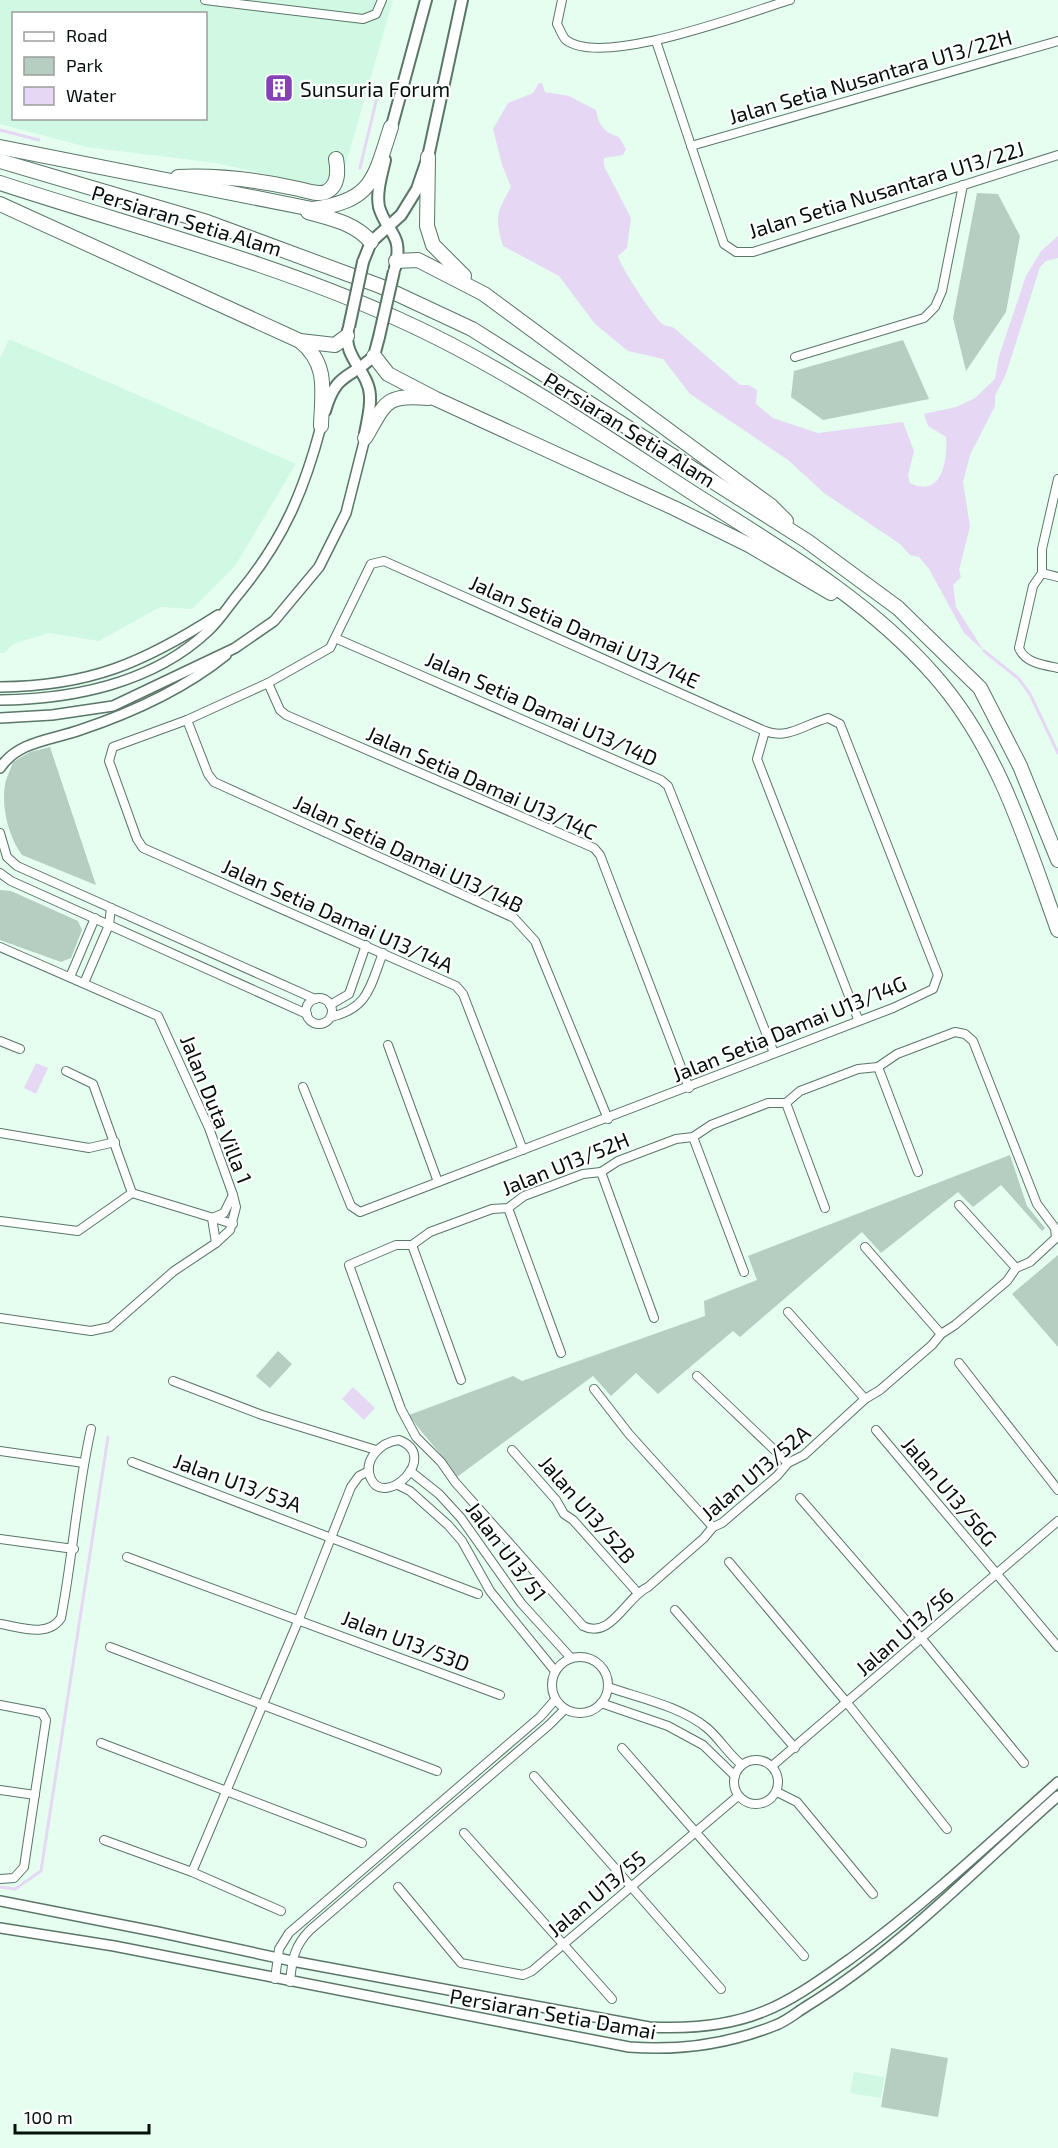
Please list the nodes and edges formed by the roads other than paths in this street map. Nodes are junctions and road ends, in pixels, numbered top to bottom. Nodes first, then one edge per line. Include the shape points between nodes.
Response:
1 (205, 0) edge
2 (382, 0) edge
3 (426, 0) edge
4 (462, 0) edge
5 (562, 0) edge
6 (790, 0) edge
7 (656, 41) junction
8 (1058, 41) edge
9 (391, 127) junction
10 (691, 146) junction
11 (0, 147) edge
12 (1058, 155) edge
13 (429, 157) junction
14 (336, 159) dead end
15 (0, 161) edge
16 (158, 177) junction
17 (0, 183) edge
18 (963, 185) junction
19 (272, 202) junction
20 (0, 204) edge
21 (388, 224) junction
22 (372, 242) junction
23 (395, 266) junction
24 (484, 294) junction
25 (348, 331) junction
26 (300, 341) junction
27 (374, 356) junction
28 (795, 357) dead end
29 (358, 368) junction
30 (436, 399) junction
31 (321, 426) junction
32 (365, 438) junction
33 (1058, 480) edge
34 (807, 541) junction
35 (1042, 573) junction
36 (1058, 577) edge
37 (225, 610) junction
38 (884, 625) junction
39 (335, 638) junction
40 (235, 648) junction
41 (1058, 668) edge
42 (268, 683) junction
43 (0, 687) edge
44 (0, 700) edge
45 (0, 718) edge
46 (187, 720) junction
47 (765, 731) junction
48 (0, 768) edge
49 (0, 833) edge
50 (4, 859) edge
51 (1058, 860) edge
52 (0, 873) edge
53 (111, 908) junction
54 (95, 918) junction
55 (109, 925) junction
56 (1058, 930) edge
57 (366, 945) junction
58 (0, 947) edge
59 (383, 953) junction
60 (70, 977) junction
61 (276, 982) junction
62 (84, 983) junction
63 (269, 997) junction
64 (315, 999) junction
65 (330, 1005) junction
66 (307, 1014) junction
67 (331, 1017) junction
68 (858, 1019) junction
69 (0, 1041) edge
70 (387, 1045) dead end
71 (20, 1048) dead end
72 (774, 1053) junction
73 (878, 1067) junction
74 (66, 1071) dead end
75 (303, 1087) dead end
76 (688, 1088) junction
77 (786, 1103) junction
78 (608, 1119) junction
79 (0, 1133) edge
80 (693, 1137) junction
81 (1011, 1141) joint
82 (115, 1142) junction
83 (523, 1150) junction
84 (601, 1172) junction
85 (918, 1172) dead end
86 (438, 1182) junction
87 (132, 1193) junction
88 (233, 1195) junction
89 (959, 1205) dead end
90 (508, 1208) junction
91 (825, 1208) dead end
92 (212, 1218) junction
93 (0, 1221) edge
94 (232, 1224) junction
95 (216, 1243) junction
96 (412, 1245) junction
97 (865, 1247) dead end
98 (1016, 1268) junction
99 (744, 1272) dead end
100 (789, 1312) dead end
101 (0, 1318) edge
102 (654, 1318) dead end
103 (941, 1334) junction
104 (561, 1353) dead end
105 (959, 1363) dead end
106 (697, 1376) dead end
107 (461, 1380) dead end
108 (174, 1381) dead end
109 (594, 1389) dead end
110 (865, 1399) junction
111 (91, 1429) dead end
112 (876, 1430) dead end
113 (416, 1437) junction
114 (408, 1443) junction
115 (376, 1450) junction
116 (512, 1450) dead end
117 (0, 1451) edge
118 (132, 1462) dead end
119 (84, 1463) junction
120 (789, 1463) junction
121 (410, 1471) junction
122 (369, 1473) junction
123 (398, 1485) junction
124 (1058, 1490) edge
125 (800, 1498) dead end
126 (1058, 1521) edge
127 (713, 1527) junction
128 (332, 1536) junction
129 (0, 1539) edge
130 (74, 1549) junction
131 (127, 1557) dead end
132 (729, 1562) dead end
133 (997, 1574) junction
134 (637, 1592) junction
135 (478, 1593) dead end
136 (675, 1610) dead end
137 (299, 1619) junction
138 (0, 1624) edge
139 (922, 1639) junction
140 (110, 1647) dead end
141 (1058, 1647) edge
142 (571, 1658) junction
143 (555, 1671) junction
144 (608, 1687) junction
145 (500, 1695) dead end
146 (555, 1700) junction
147 (601, 1703) junction
148 (848, 1704) junction
149 (0, 1705) edge
150 (263, 1706) junction
151 (565, 1709) junction
152 (101, 1743) dead end
153 (622, 1748) dead end
154 (795, 1748) junction
155 (1023, 1763) dead end
156 (742, 1765) junction
157 (772, 1766) junction
158 (437, 1771) dead end
159 (534, 1776) dead end
160 (735, 1776) junction
161 (1058, 1782) edge
162 (0, 1790) edge
163 (228, 1790) junction
164 (777, 1792) junction
165 (35, 1795) junction
166 (738, 1796) junction
167 (1058, 1796) edge
168 (947, 1829) dead end
169 (694, 1832) junction
170 (464, 1833) dead end
171 (104, 1840) dead end
172 (362, 1843) dead end
173 (192, 1872) junction
174 (0, 1879) edge
175 (398, 1887) dead end
176 (632, 1887) junction
177 (873, 1894) dead end
178 (0, 1901) edge
179 (281, 1911) dead end
180 (0, 1928) edge
181 (562, 1946) junction
182 (804, 1956) dead end
183 (278, 1957) junction
184 (292, 1961) junction
185 (275, 1979) junction
186 (290, 1982) junction
187 (721, 1989) dead end
188 (612, 1999) dead end

1 - 2 street via 363,19 373,18
3 - 9 main road
4 - 13 main road
5 - 7 street via 557,24 565,39 576,45 604,49
6 - 7 street
7 - 10 street, Jalan Setia Nusantara U13/22J
8 - 10 street, Jalan Setia Nusantara U13/22H
9 - 19 highway via 376,174 355,198 338,206 312,209
9 - 21 main road via 378,199
10 - 18 street, Jalan Setia Nusantara U13/22J via 724,244 736,252 753,252
11 - 16 highway via 109,171
12 - 18 street, Jalan Setia Nusantara U13/22J
13 - 21 main road via 409,205
13 - 24 highway via 427,226 433,245
14 - 16 highway via 337,178 333,187 321,193 214,175
15 - 34 highway, Persiaran Setia Alam via 207,222 380,286 472,329
16 - 19 highway
17 - 38 highway, Persiaran Setia Alam via 255,262 401,320 580,422 830,582
18 - 28 street via 942,291 935,307 924,318
19 - 22 highway via 349,224
20 - 26 highway
21 - 22 main road
21 - 23 main road via 397,240
22 - 25 main road, bridge via 363,262
23 - 24 highway via 418,260
23 - 27 main road, bridge
24 - 34 highway via 771,506
25 - 26 highway via 334,345
25 - 29 main road via 349,350
26 - 31 highway via 322,368
27 - 29 main road
27 - 30 highway via 388,374
29 - 31 main road via 331,390
29 - 32 main road via 367,381 370,396
30 - 32 highway via 402,396 390,400
30 - 38 highway via 749,545
31 - 37 street via 297,503 279,539
32 - 40 street via 346,513 319,567 274,621
33 - 35 street via 1042,549
34 - 51 highway, Persiaran Setia Alam via 898,608 980,688 1020,766
35 - 36 street
35 - 41 street via 1033,586 1019,641 1022,654
37 - 43 street via 184,638 119,669 41,686
37 - 44 street via 208,631 141,674 64,696
38 - 56 highway, Persiaran Setia Alam via 935,676 977,734 1002,780
39 - 42 street via 330,648
39 - 47 street, Jalan Setia Damai U13/14E via 370,564 391,563
39 - 72 street, Jalan Setia Damai U13/14D via 539,725 668,786
40 - 45 street via 113,706
40 - 48 street via 202,674 80,730 32,744 7,758
42 - 46 street
42 - 76 street, Jalan Setia Damai U13/14C via 286,715 594,848 600,855
46 - 57 street, Jalan Setia Damai U13/14A via 113,747 109,761 143,848
46 - 78 street, Jalan Setia Damai U13/14B via 214,782 514,918 525,927 535,941
47 - 68 street via 757,759
47 - 68 street, Jalan Setia Damai U13/14G via 778,736 788,734 828,718 840,724 938,975 933,989
49 - 50 street
50 - 53 street
52 - 54 street
53 - 55 street
53 - 61 street
54 - 55 street
54 - 60 street
55 - 62 street
55 - 63 street
57 - 59 street, Jalan Setia Damai U13/14A
57 - 65 street via 349,994
58 - 60 street, Jalan Duta Villa 1
59 - 67 street via 357,1008
59 - 83 street, Jalan Setia Damai U13/14A via 456,986 463,994
60 - 62 street, Jalan Duta Villa 1
61 - 63 street via 275,994
61 - 64 street
62 - 88 street, Jalan Duta Villa 1 via 158,1016 209,1128
63 - 66 street
64 - 65 street
64 - 66 street
65 - 67 street
66 - 67 street via 318,1024
68 - 72 street, Jalan Setia Damai U13/14G
69 - 71 street
70 - 86 street
72 - 76 street, Jalan Setia Damai U13/14G
73 - 77 street, Jalan U13/52H via 858,1069 800,1091
73 - 81 street, Jalan U13/52H via 897,1054 955,1032 965,1034 973,1041
73 - 85 street
74 - 82 street via 93,1084
75 - 86 street, Jalan Setia Damai U13/14G via 356,1211 365,1212
76 - 78 street, Jalan Setia Damai U13/14G
77 - 80 street, Jalan U13/52H via 768,1103 711,1125
77 - 91 street
78 - 83 street, Jalan Setia Damai U13/14G
79 - 82 street via 90,1148
80 - 84 street, Jalan U13/52H via 676,1139 618,1161
80 - 99 street
81 - 98 street, Jalan U13/52A via 1037,1204 1056,1232 1052,1243 1030,1262
82 - 87 street
83 - 86 street, Jalan Setia Damai U13/14G
84 - 90 street, Jalan U13/52H via 583,1174 524,1196
84 - 102 street
87 - 92 street
87 - 93 street via 78,1231
88 - 92 street via 224,1213
88 - 94 street, Jalan Duta Villa 1 via 236,1207
89 - 98 street
90 - 96 street, Jalan U13/52H via 492,1209 430,1232
90 - 104 street
92 - 94 street
92 - 95 street
94 - 95 street
95 - 101 street via 174,1271 110,1327 91,1331
96 - 107 street
96 - 113 street, Jalan U13/52H via 396,1245 349,1265 401,1409
97 - 103 street
98 - 103 street, Jalan U13/52A via 1007,1281
100 - 110 street
103 - 110 street, Jalan U13/52A
105 - 124 street
106 - 120 street
108 - 115 street via 262,1415
109 - 127 street
110 - 120 street, Jalan U13/52A via 804,1455
111 - 119 street
112 - 133 street, Jalan U13/56G
113 - 114 street
113 - 134 street, Jalan U13/52A via 583,1626 595,1630 605,1626 630,1604
114 - 115 street via 391,1441
114 - 121 street via 414,1452
115 - 122 street
116 - 134 street, Jalan U13/52B via 564,1514
117 - 119 street
118 - 128 street, Jalan U13/53A
119 - 130 street
120 - 127 street, Jalan U13/52A
121 - 123 street
121 - 142 street, Jalan U13/51 via 461,1518 521,1603
122 - 123 street via 372,1482 379,1486
122 - 128 street via 358,1476 351,1487
123 - 143 street, Jalan U13/51 via 410,1491 462,1541 490,1591
125 - 139 street
126 - 133 street, Jalan U13/56
127 - 134 street, Jalan U13/52A via 656,1580
128 - 135 street, Jalan U13/53A
128 - 137 street
129 - 130 street
130 - 138 street via 61,1618 56,1625 46,1630
131 - 137 street, Jalan U13/53D
132 - 148 street
133 - 139 street, Jalan U13/56
133 - 141 street, Jalan U13/56G
136 - 154 street
137 - 145 street, Jalan U13/53D
137 - 150 street
139 - 148 street, Jalan U13/56
139 - 155 street
140 - 150 street
142 - 143 street
142 - 144 street via 594,1661 604,1672
143 - 146 street
144 - 147 street
144 - 156 street via 674,1710 706,1728
146 - 151 street
146 - 183 street via 301,1922 281,1944
147 - 151 street via 584,1713
147 - 160 street via 668,1726 703,1745
148 - 154 street, Jalan U13/56
148 - 168 street
149 - 165 street via 42,1713 46,1720
150 - 158 street
150 - 163 street
151 - 184 street via 310,1930 299,1941
152 - 163 street
153 - 169 street
154 - 157 street, Jalan U13/56
156 - 157 street via 754,1760
156 - 160 street
157 - 164 street via 779,1778
159 - 176 street
160 - 166 street
161 - 184 street, Persiaran Setia Damai via 892,1928 786,2001 738,2020 649,2027
162 - 165 street
163 - 172 street
163 - 173 street
164 - 166 street via 759,1804
164 - 177 street via 797,1802
165 - 174 street via 24,1867 14,1878
166 - 169 street, Jalan U13/55
167 - 186 street, Persiaran Setia Damai via 903,1936 850,1978 778,2025 743,2036 687,2048 629,2048
169 - 176 street, Jalan U13/55
169 - 182 street
170 - 181 street
171 - 173 street
173 - 179 street
175 - 181 street, Jalan U13/55 via 461,1963 523,1974
176 - 181 street, Jalan U13/55
176 - 187 street
178 - 183 street, Persiaran Setia Damai
180 - 185 street, Persiaran Setia Damai via 114,1946
181 - 188 street
183 - 184 street, Persiaran Setia Damai
183 - 185 street
184 - 186 street
185 - 186 street, Persiaran Setia Damai

